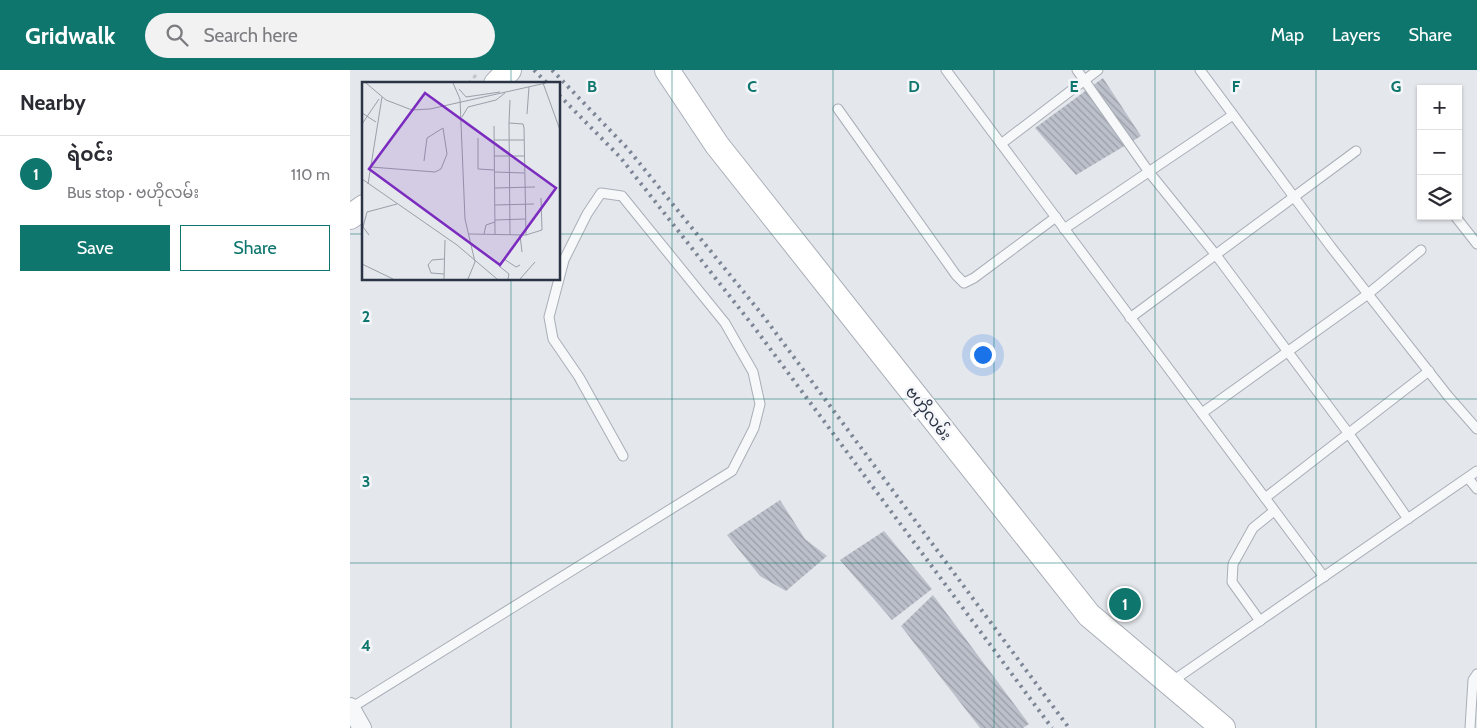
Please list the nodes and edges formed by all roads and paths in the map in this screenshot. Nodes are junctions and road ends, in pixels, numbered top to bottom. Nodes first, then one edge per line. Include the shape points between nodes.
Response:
1 (481, 70) edge
2 (509, 70) edge
3 (667, 70) edge
4 (946, 70) edge
5 (1077, 70) edge
6 (1098, 70) edge
7 (1200, 70) edge
8 (1084, 80) junction
9 (470, 82) edge
10 (498, 82) edge
11 (838, 109) dead end
12 (1233, 115) junction
13 (1001, 144) junction
14 (1356, 151) dead end
15 (1149, 172) junction
16 (1294, 198) junction
17 (362, 208) edge
18 (350, 217) edge
19 (1056, 217) junction
20 (1458, 220) edge
21 (1064, 229) junction
22 (1477, 244) edge
23 (1421, 250) dead end
24 (1216, 255) junction
25 (560, 275) edge
26 (559, 280) edge
27 (1368, 294) junction
28 (1130, 318) junction
29 (1288, 351) junction
30 (1429, 371) junction
31 (1202, 413) junction
32 (1477, 429) edge
33 (1349, 434) junction
34 (623, 456) dead end
35 (1477, 471) edge
36 (1468, 478) junction
37 (1477, 489) edge
38 (1265, 498) junction
39 (1274, 511) junction
40 (1408, 519) junction
41 (1324, 577) junction
42 (1260, 621) junction
43 (1477, 674) edge
44 (1169, 684) junction
45 (350, 708) edge
46 (362, 728) edge
47 (1222, 728) edge
48 (1470, 728) edge

1 - 9 path
2 - 10 main road
3 - 44 main road, ဗဟိုလမ်း via 717,145 1089,615
4 - 13 lane
5 - 8 lane
6 - 8 lane
7 - 12 lane
8 - 13 lane
8 - 15 lane
11 - 19 lane via 964,283
12 - 15 lane
12 - 16 lane
13 - 19 lane
14 - 16 lane
15 - 21 lane
15 - 24 lane
16 - 24 lane
16 - 27 lane
17 - 18 main road
19 - 21 lane
20 - 22 lane
21 - 28 lane
23 - 27 lane
24 - 28 lane
24 - 29 lane
25 - 45 lane via 564,260 601,193 622,196 725,323 753,372 760,404 754,428 732,471
26 - 34 lane via 549,317 552,339 579,377
27 - 29 lane
27 - 30 lane
28 - 31 lane
29 - 31 lane
29 - 33 lane
30 - 32 lane
30 - 33 lane
31 - 38 lane
33 - 38 lane
33 - 40 lane
35 - 36 lane
36 - 37 lane
36 - 40 lane
38 - 39 lane
39 - 41 lane
39 - 42 lane via 1253,528 1233,564 1232,582
40 - 41 lane
41 - 42 lane
42 - 44 lane
43 - 48 lane
44 - 47 main road, ဗဟိုလမ်း
45 - 46 street

